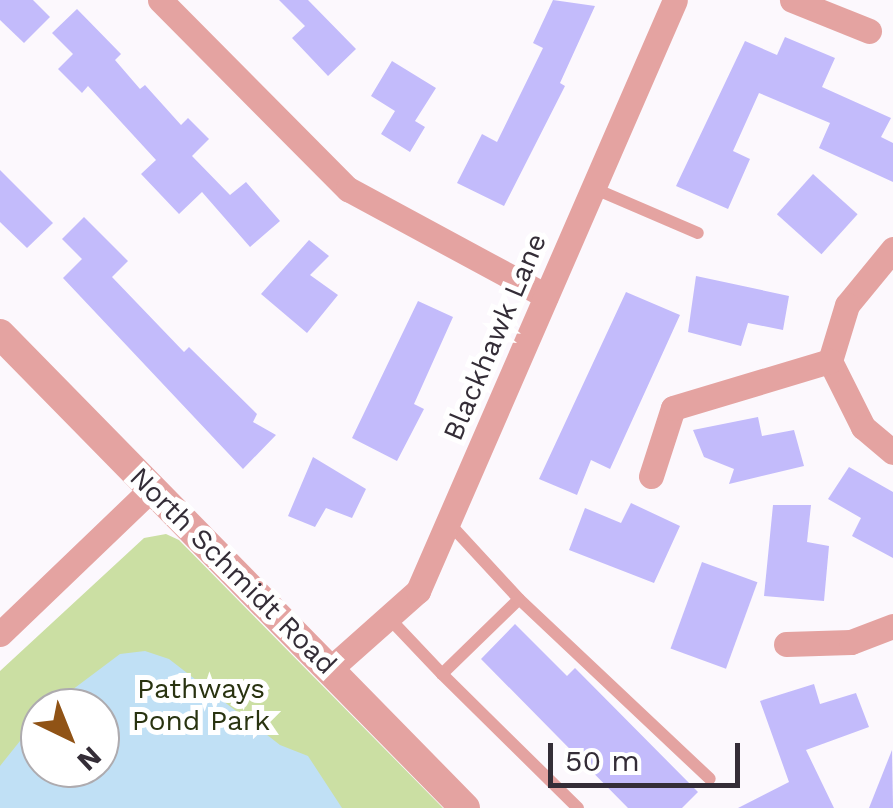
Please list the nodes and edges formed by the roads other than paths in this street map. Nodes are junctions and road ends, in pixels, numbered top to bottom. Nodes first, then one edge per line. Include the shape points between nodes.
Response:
1 (160, 0) edge
2 (676, 0) edge
3 (792, 0) edge
4 (869, 31) dead end
5 (593, 188) junction
6 (698, 232) dead end
7 (893, 248) edge
8 (546, 296) junction
9 (0, 334) edge
10 (830, 361) junction
11 (893, 452) edge
12 (651, 476) dead end
13 (152, 489) junction
14 (448, 522) junction
15 (518, 599) junction
16 (388, 617) junction
17 (893, 626) edge
18 (0, 634) edge
19 (786, 644) dead end
20 (330, 669) junction
21 (442, 674) junction
22 (710, 779) dead end
23 (465, 808) edge
24 (578, 808) edge

1 - 8 street via 348,188
2 - 5 street, Blackhawk Lane
3 - 4 street
5 - 6 lane
5 - 8 street, Blackhawk Lane
7 - 10 street via 848,305
8 - 14 street, Blackhawk Lane
9 - 13 street, North Schmidt Road
10 - 11 street via 863,427
10 - 12 street via 674,408
13 - 18 street
13 - 20 street, North Schmidt Road
14 - 15 lane
14 - 16 street, Blackhawk Lane via 418,590
15 - 21 lane
15 - 22 lane
16 - 20 street, Blackhawk Lane
16 - 21 lane
17 - 19 street via 851,642
20 - 23 street, North Schmidt Road
21 - 24 lane

